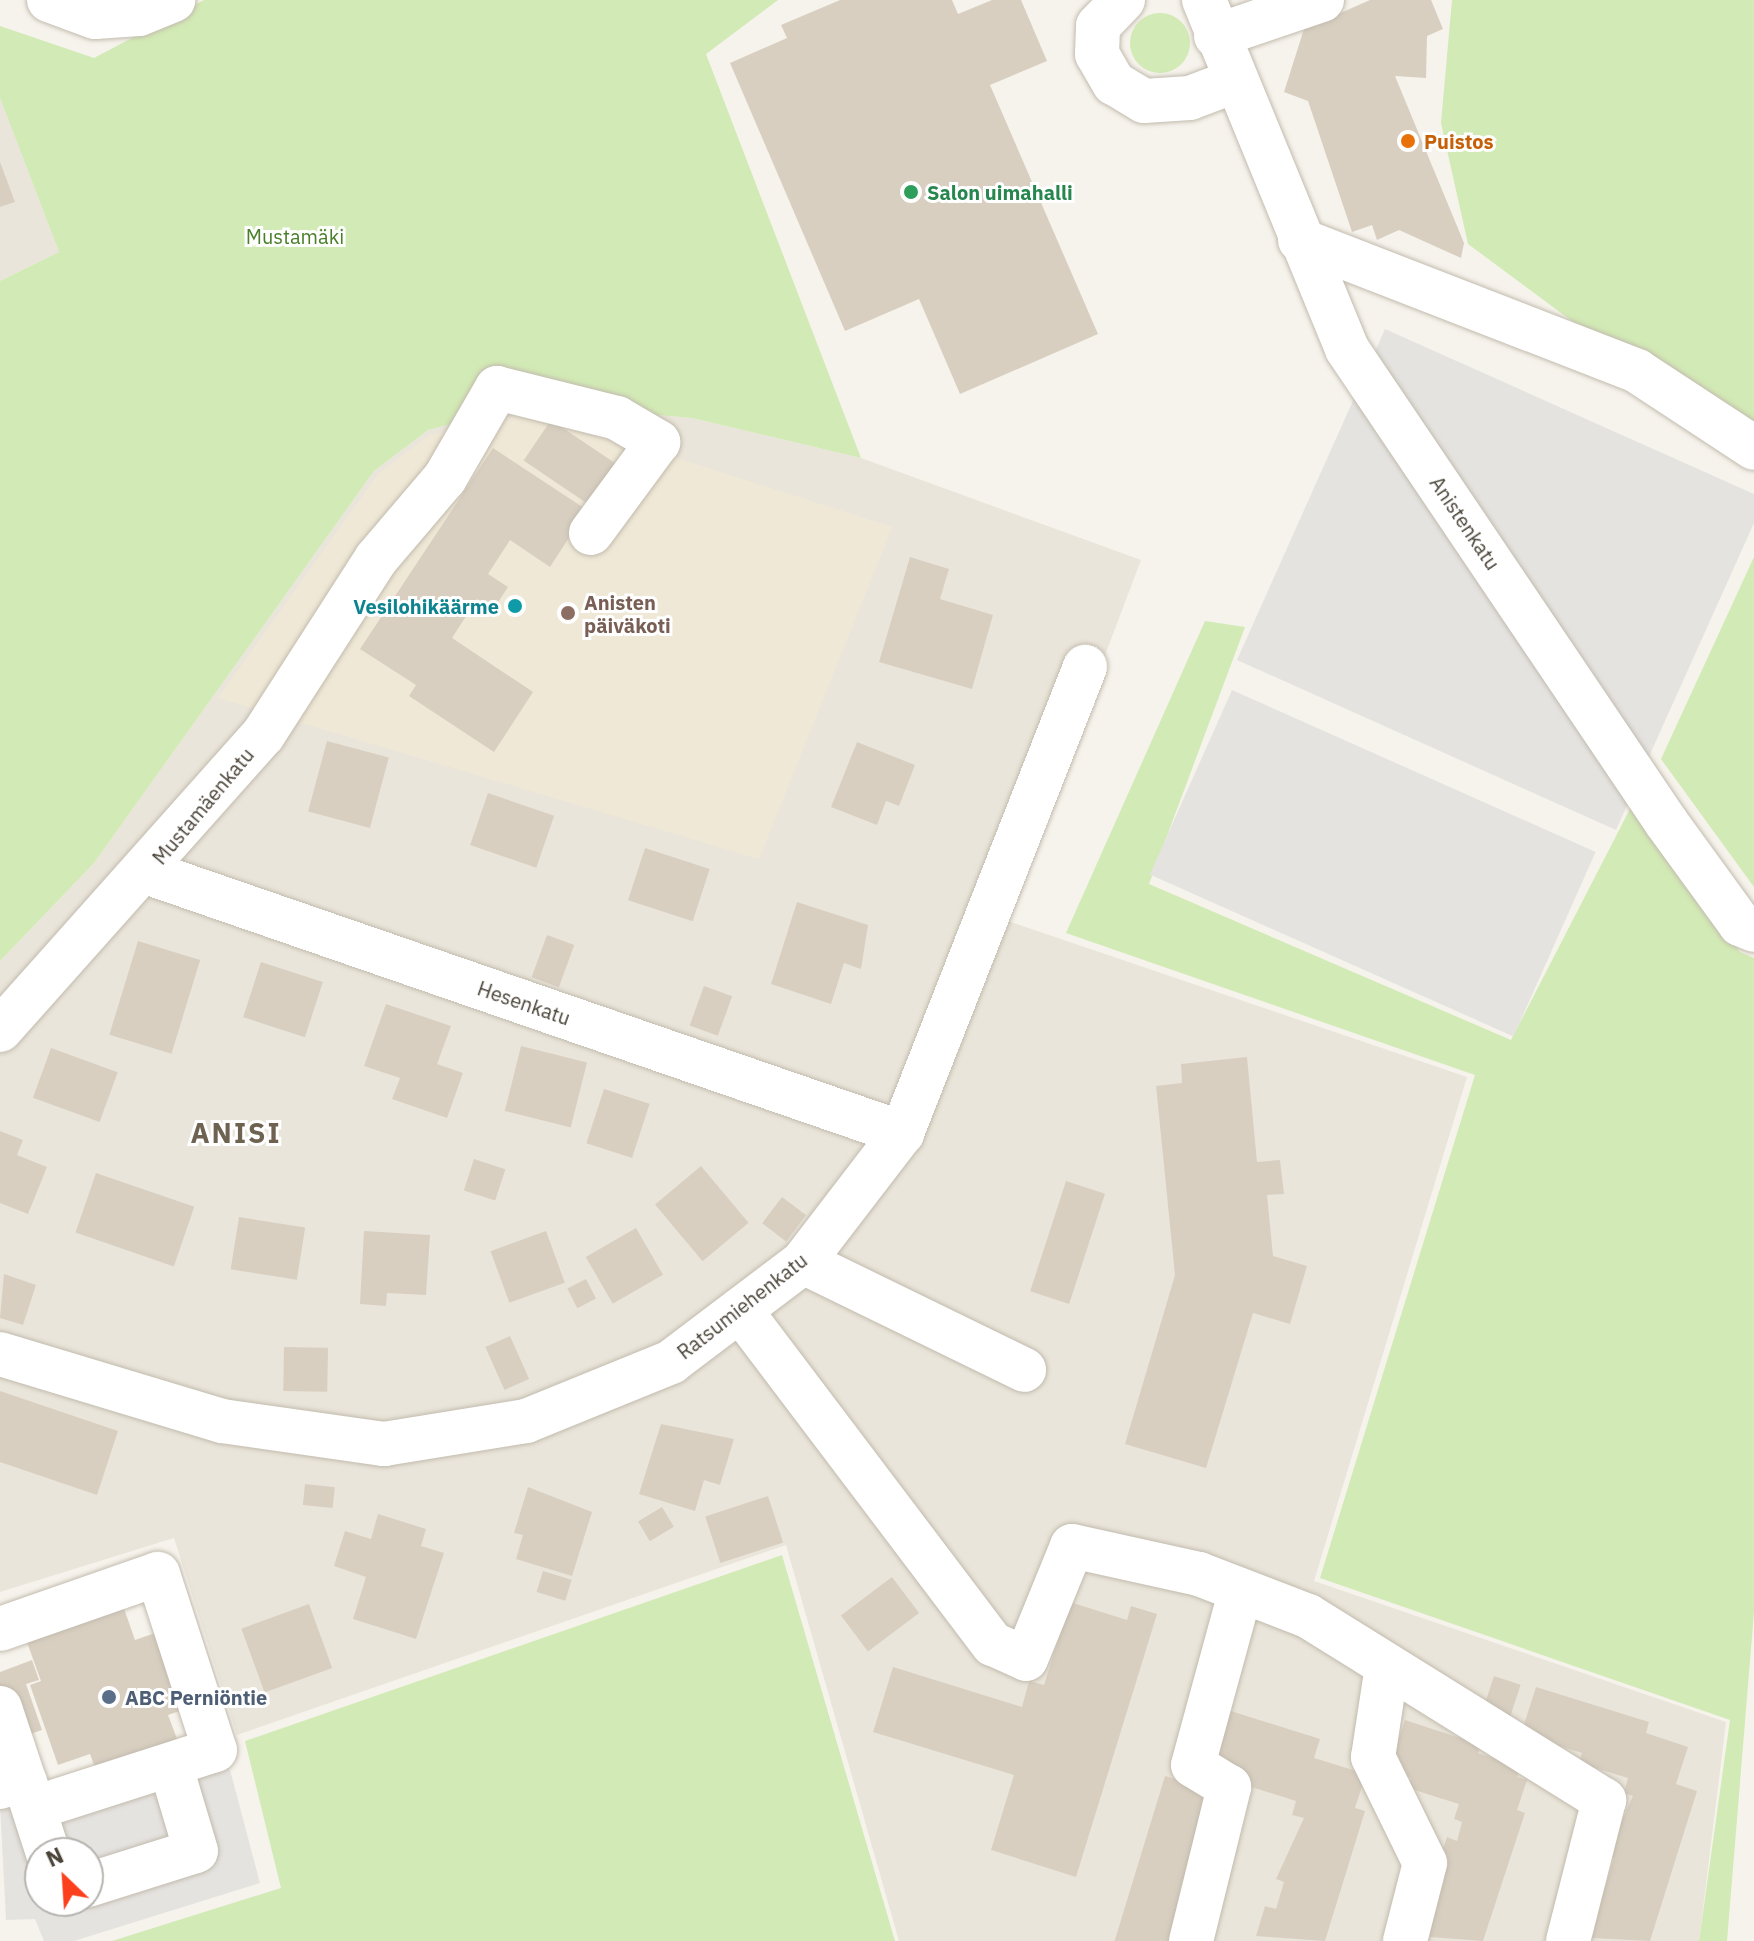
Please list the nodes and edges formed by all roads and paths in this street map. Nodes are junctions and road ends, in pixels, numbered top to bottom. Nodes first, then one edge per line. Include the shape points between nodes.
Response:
1 (49, 0) edge
2 (173, 0) edge
3 (1123, 0) edge
4 (1322, 0) edge
5 (1210, 18) edge
6 (1232, 82) junction
7 (1300, 240) junction
8 (1754, 448) edge
9 (591, 533) dead end
10 (1085, 667) dead end
11 (146, 872) junction
12 (1754, 930) edge
13 (0, 1030) edge
14 (902, 1133) junction
15 (803, 1262) junction
16 (740, 1310) junction
17 (0, 1354) edge
18 (1024, 1370) dead end
19 (1241, 1590) junction
20 (0, 1629) edge
21 (1387, 1666) junction
22 (0, 1708) edge
23 (171, 1767) junction
24 (19, 1792) edge
25 (40, 1837) edge
26 (104, 1880) edge
27 (1191, 1941) edge
28 (1405, 1941) edge
29 (1568, 1941) edge

1 - 2 street via 95,17 139,14
3 - 6 street via 1098,26 1097,54 1114,83 1144,101 1190,98
4 - 5 street
5 - 6 street, Anistenkatu
6 - 7 street, Anistenkatu
7 - 8 street via 1637,371
7 - 12 street, Anistenkatu via 1347,349 1666,822 1740,924
9 - 11 street, Mustamäenkatu via 658,442 617,418 497,388 445,478 376,559 263,735
10 - 14 street, Ratsumiehenkatu
11 - 13 street, Mustamäenkatu
11 - 14 street, Hesenkatu
14 - 15 street, Ratsumiehenkatu
15 - 16 street, Ratsumiehenkatu
15 - 18 street
16 - 17 street, Ratsumiehenkatu via 671,1362 526,1421 384,1444 222,1421
16 - 19 street via 993,1644 1026,1659 1072,1546
19 - 21 street via 1308,1616
19 - 27 street via 1193,1765 1229,1787
20 - 23 street via 158,1574 215,1750
21 - 28 street via 1373,1757 1425,1863
21 - 29 street via 1604,1800
22 - 24 street
23 - 24 street
23 - 26 street via 196,1851
24 - 25 street

